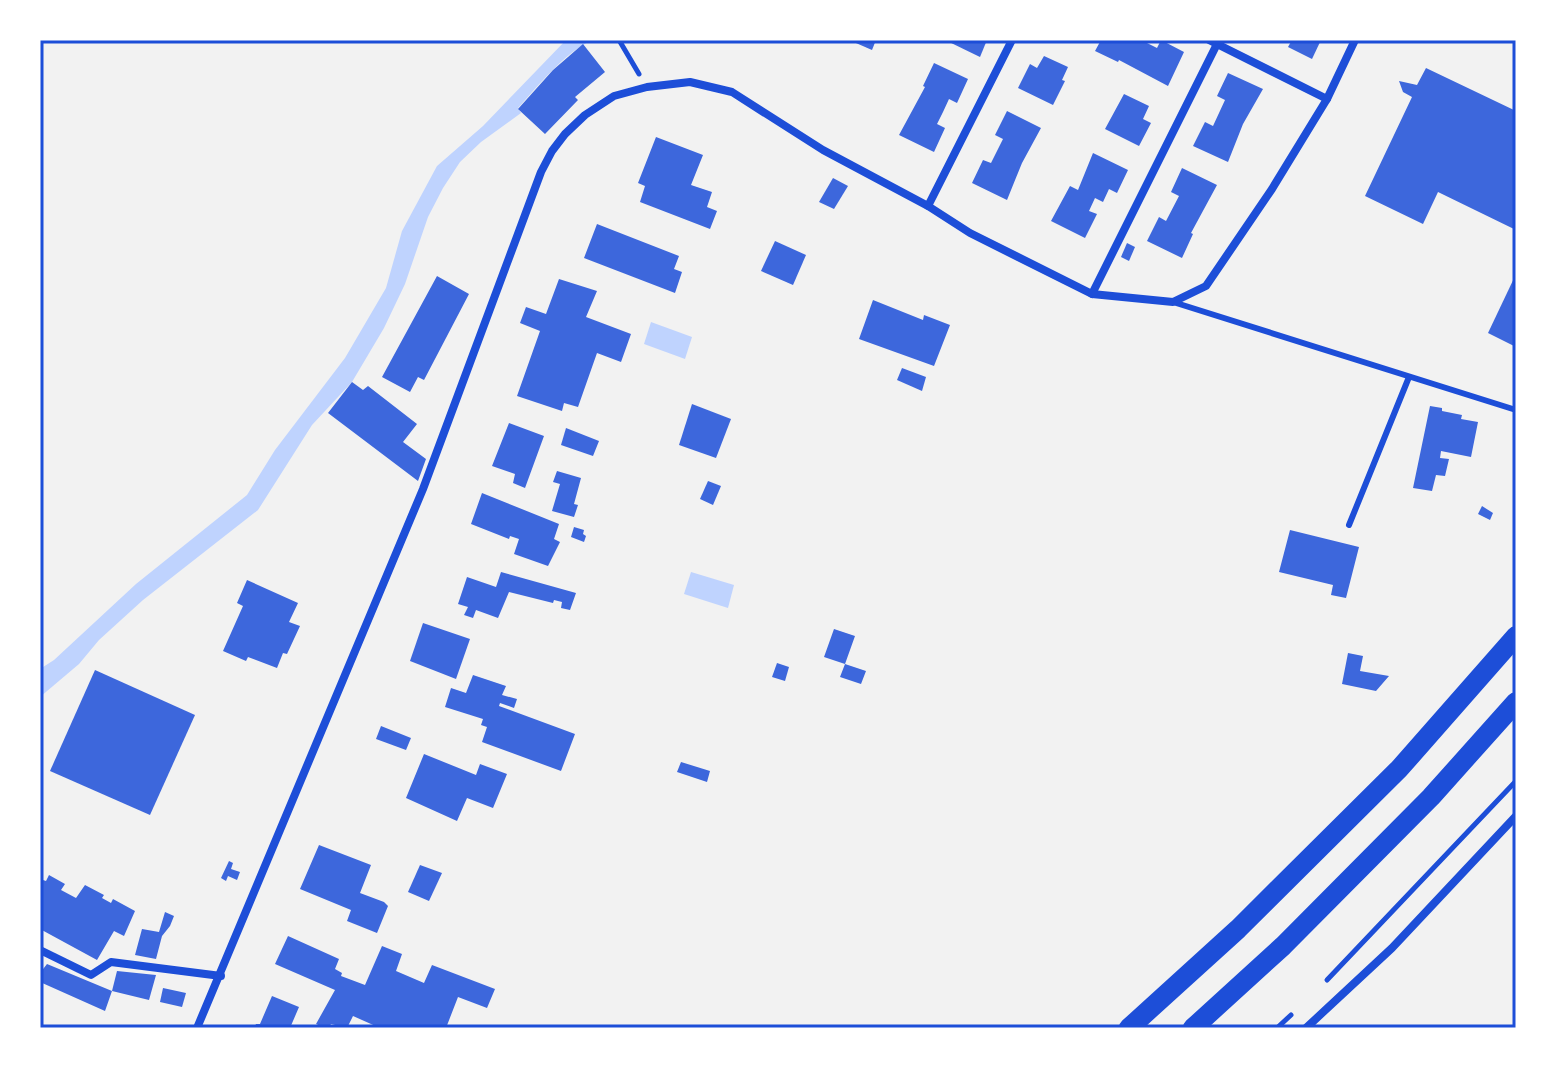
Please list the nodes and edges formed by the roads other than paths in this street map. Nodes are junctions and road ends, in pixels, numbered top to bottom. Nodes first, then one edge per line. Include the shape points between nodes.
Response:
1 (1012, 40) edge
2 (1355, 40) edge
3 (1213, 42) edge
4 (1327, 99) junction
5 (928, 206) junction
6 (1092, 294) junction
7 (1173, 302) junction
8 (1409, 377) junction
9 (1516, 410) edge
10 (1349, 525) dead end
11 (1516, 636) edge
12 (1516, 702) edge
13 (1516, 816) edge
14 (40, 950) edge
15 (221, 976) junction
16 (197, 1028) edge
17 (1129, 1028) edge
18 (1193, 1028) edge
19 (1306, 1028) edge

1 - 5 street
2 - 4 street
3 - 4 street
3 - 6 street
4 - 7 street via 1206,286
5 - 6 street
5 - 15 street via 823,150 732,92 690,82 647,87 614,96 585,115 552,151 541,172 423,489
6 - 7 street
7 - 8 lane
8 - 9 lane
8 - 10 lane
11 - 17 highway via 1399,769 1238,929
12 - 18 highway via 1431,797
13 - 19 street via 1392,948
14 - 15 street via 91,975 111,962
15 - 16 street

